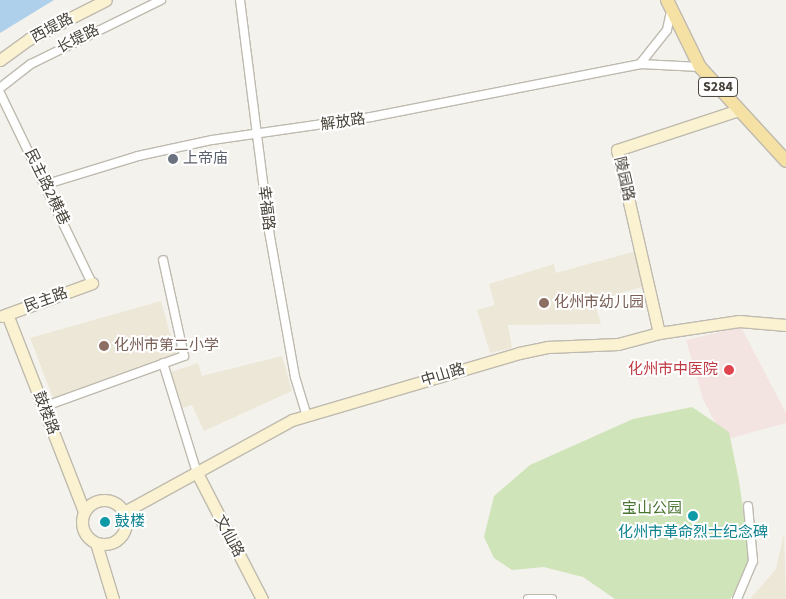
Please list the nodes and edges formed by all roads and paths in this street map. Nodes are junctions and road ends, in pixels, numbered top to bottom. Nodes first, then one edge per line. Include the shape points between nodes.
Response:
1 (106, 0) edge
2 (161, 0) edge
3 (240, 0) edge
4 (669, 5) edge
5 (0, 60) edge
6 (640, 64) junction
7 (700, 68) junction
8 (0, 88) edge
9 (0, 93) edge
10 (739, 110) junction
11 (257, 133) junction
12 (786, 161) edge
13 (47, 184) junction
14 (163, 260) dead end
15 (92, 283) joint
16 (4, 315) edge
17 (786, 325) edge
18 (659, 333) junction
19 (163, 363) junction
20 (43, 407) junction
21 (306, 414) junction
22 (197, 473) junction
23 (748, 506) dead end
24 (84, 512) junction
25 (124, 512) junction
26 (96, 543) junction
27 (112, 599) edge
28 (262, 599) edge
29 (528, 599) edge
30 (552, 599) edge
31 (737, 599) edge

1 - 5 street, 西堤路 via 29,39
2 - 8 street, 长堤路 via 39,60
3 - 11 street, 幸福路
4 - 6 street via 667,30
4 - 7 main road, S284
6 - 7 street, 解放路
6 - 11 street, 解放路 via 371,118
7 - 10 main road, S284
9 - 13 street, 民主路2横巷
10 - 12 main road, S284
10 - 18 street, 陵园路 via 618,150
11 - 13 street, 解放路 via 170,148
11 - 21 street, 幸福路 via 269,231 295,377
13 - 15 street, 民主路2横巷
14 - 19 street via 184,356
15 - 16 street, 民主路
16 - 20 street, 鼓楼路
17 - 18 street, 中山路 via 739,321
18 - 21 street, 中山路 via 618,344 533,349
19 - 20 street
19 - 22 street
20 - 24 street, 鼓楼路
21 - 22 street, 中山路 via 236,448
22 - 25 street, 中山路
22 - 28 street, 文仙路
23 - 31 street via 752,561
24 - 25 street via 93,502 107,500
24 - 26 street via 82,528
25 - 26 street via 126,524 120,537 109,544
26 - 27 street
29 - 30 street

